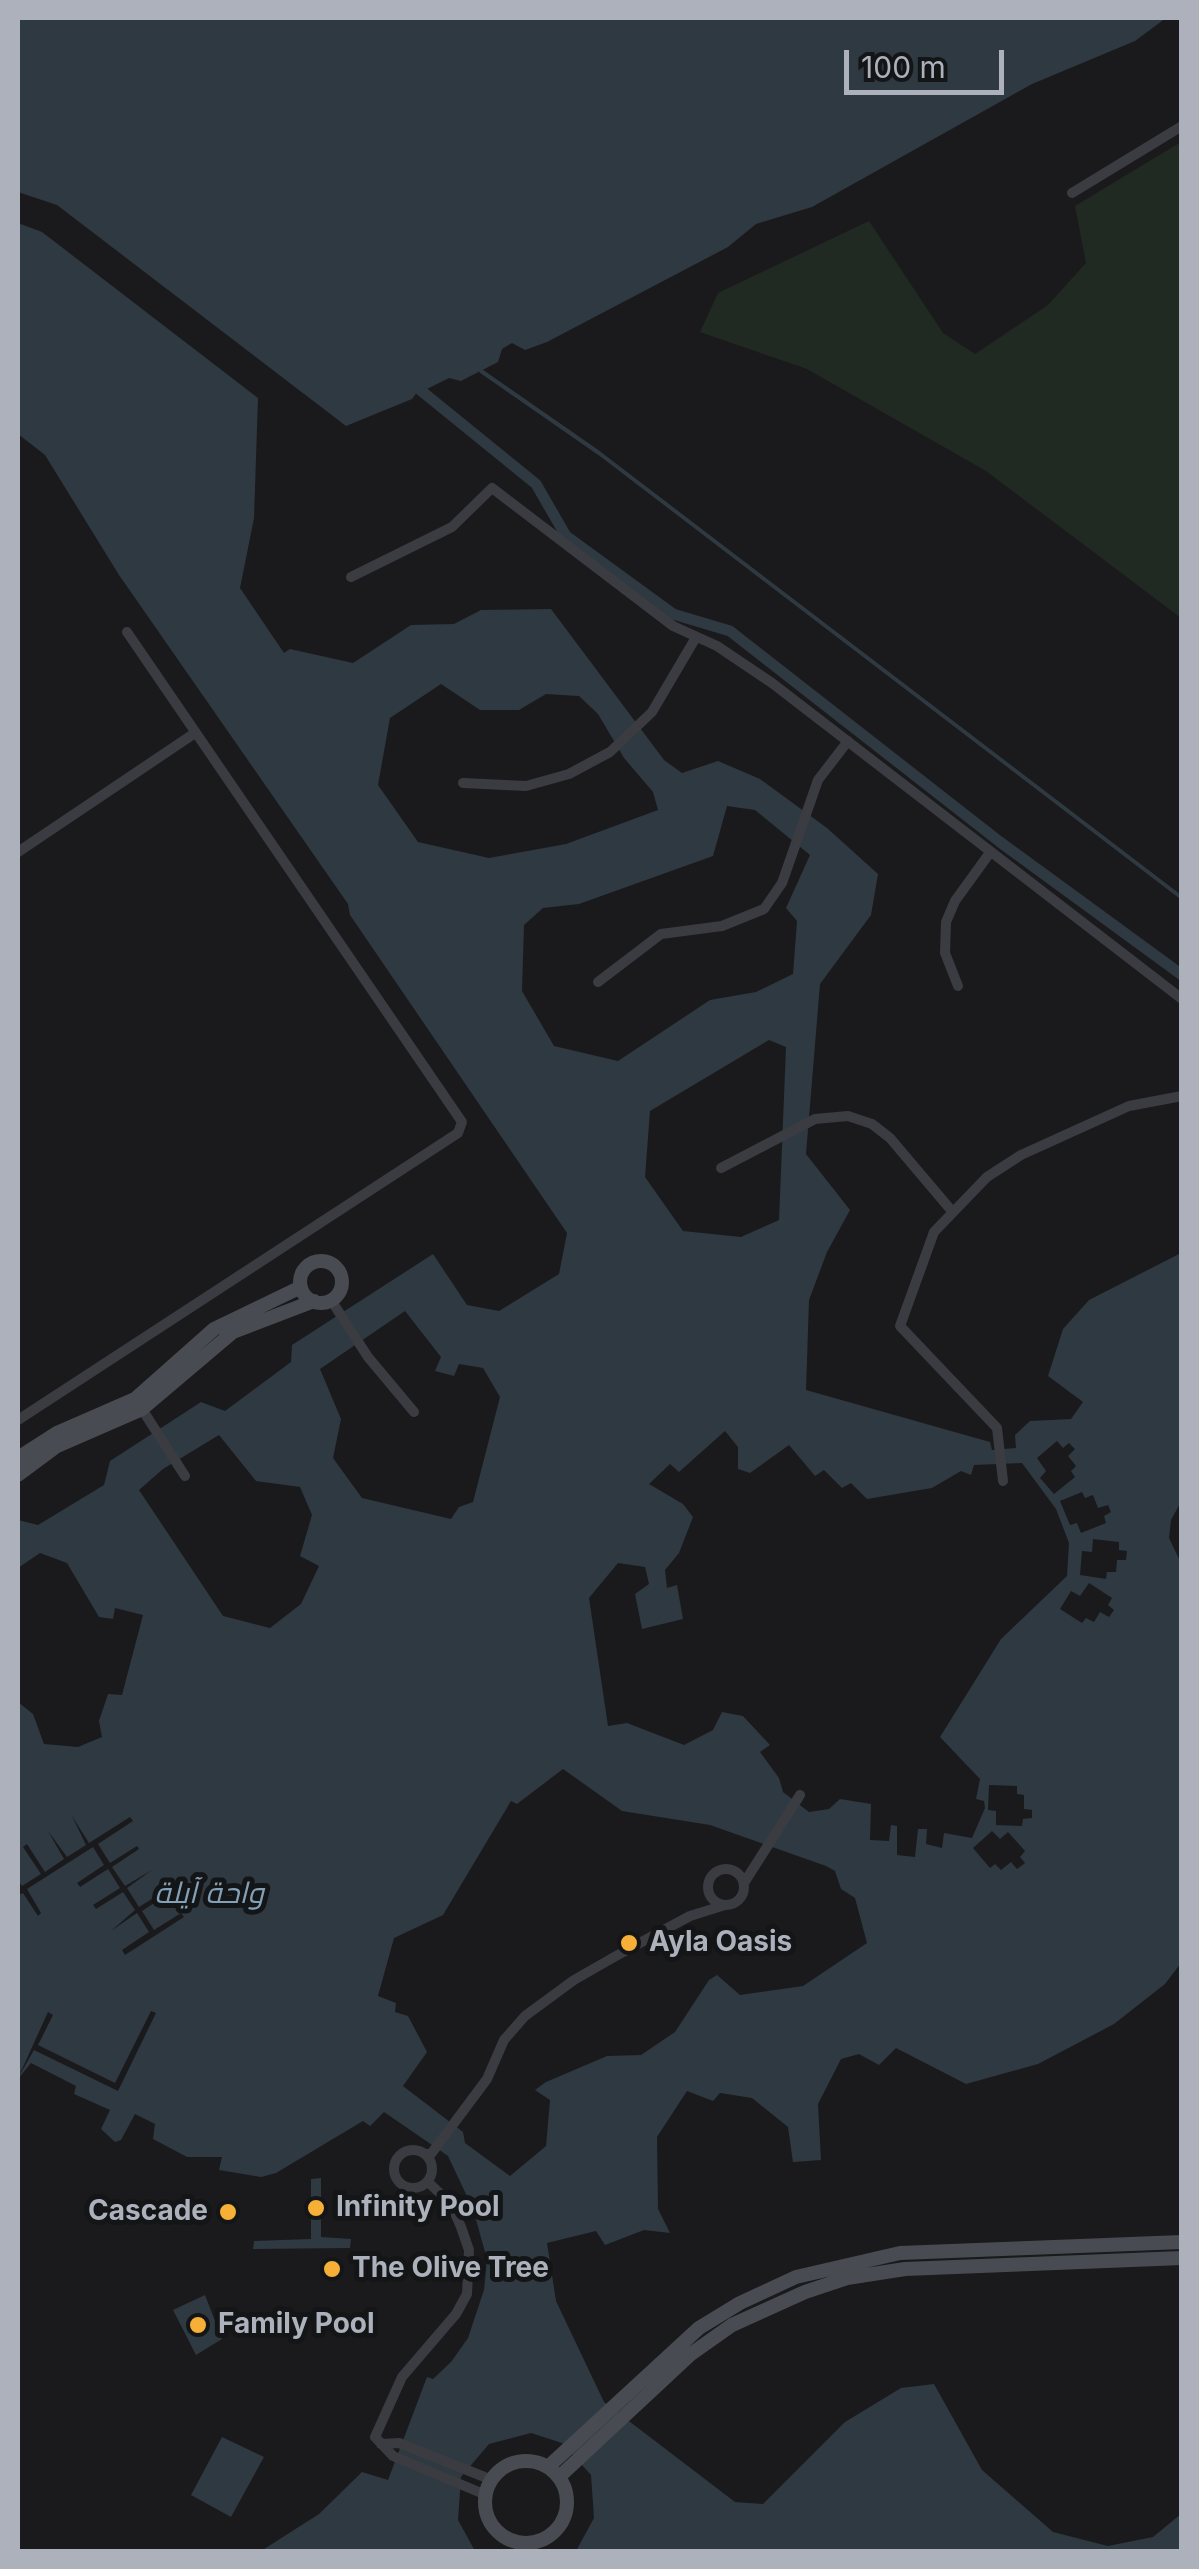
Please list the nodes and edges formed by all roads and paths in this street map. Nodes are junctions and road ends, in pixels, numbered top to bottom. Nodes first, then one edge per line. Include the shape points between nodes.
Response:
1 (1182, 126) edge
2 (1072, 193) dead end
3 (351, 577) dead end
4 (128, 632) dead end
5 (695, 639) junction
6 (195, 733) junction
7 (848, 741) junction
8 (463, 783) dead end
9 (18, 852) edge
10 (990, 854) junction
11 (598, 982) dead end
12 (958, 986) dead end
13 (1182, 1000) edge
14 (1182, 1096) edge
15 (721, 1168) dead end
16 (950, 1210) junction
17 (301, 1287) junction
18 (314, 1301) junction
19 (335, 1305) junction
20 (142, 1409) junction
21 (414, 1412) dead end
22 (18, 1420) edge
23 (18, 1458) edge
24 (18, 1475) edge
25 (185, 1476) dead end
26 (1003, 1481) dead end
27 (800, 1795) dead end
28 (759, 1854) junction
29 (732, 1869) junction
30 (708, 1883) junction
31 (744, 1883) junction
32 (725, 1905) junction
33 (690, 1916) junction
34 (429, 2154) junction
35 (428, 2182) junction
36 (1182, 2242) edge
37 (1182, 2258) edge
38 (621, 2408) junction
39 (381, 2444) junction
40 (558, 2469) junction
41 (484, 2486) junction
42 (508, 2545) edge
43 (528, 2547) edge

1 - 2 street
3 - 5 street via 452,527 492,488
4 - 6 street
5 - 7 street via 744,662
5 - 8 street via 642,724 610,752 537,784
6 - 9 street
6 - 22 street via 459,1116 461,1128
7 - 10 street
7 - 11 street via 818,780 782,883 764,909 722,926 662,934
10 - 12 street via 946,922 945,953
10 - 13 street
14 - 16 street via 1129,1106 1020,1155
15 - 16 street via 815,1119 848,1116 872,1124 902,1149
16 - 26 street via 934,1232 900,1326 997,1428
17 - 18 street
17 - 19 street via 312,1263 332,1264 342,1282
17 - 20 street via 224,1322
18 - 19 street
18 - 20 street via 232,1332
19 - 21 street
20 - 23 street via 57,1433
20 - 24 street via 46,1452
20 - 25 street
27 - 28 street
28 - 29 street
28 - 31 street
29 - 30 street via 714,1872
29 - 31 street
30 - 32 street via 711,1898
30 - 33 street
31 - 32 street via 740,1899
32 - 33 street
33 - 34 street via 574,1980 525,2016
34 - 35 street
34 - 35 street via 403,2152 394,2170 407,2188
35 - 39 street via 451,2204 461,2227 469,2250 467,2294 402,2377 376,2433
36 - 38 street via 900,2253 831,2266 782,2282 718,2316
37 - 38 street via 922,2268 847,2278 732,2325
38 - 40 street
39 - 41 street via 393,2456
39 - 41 street via 399,2443
40 - 41 street via 517,2462
40 - 43 street via 567,2498 562,2520
41 - 42 street via 489,2520
42 - 43 street

